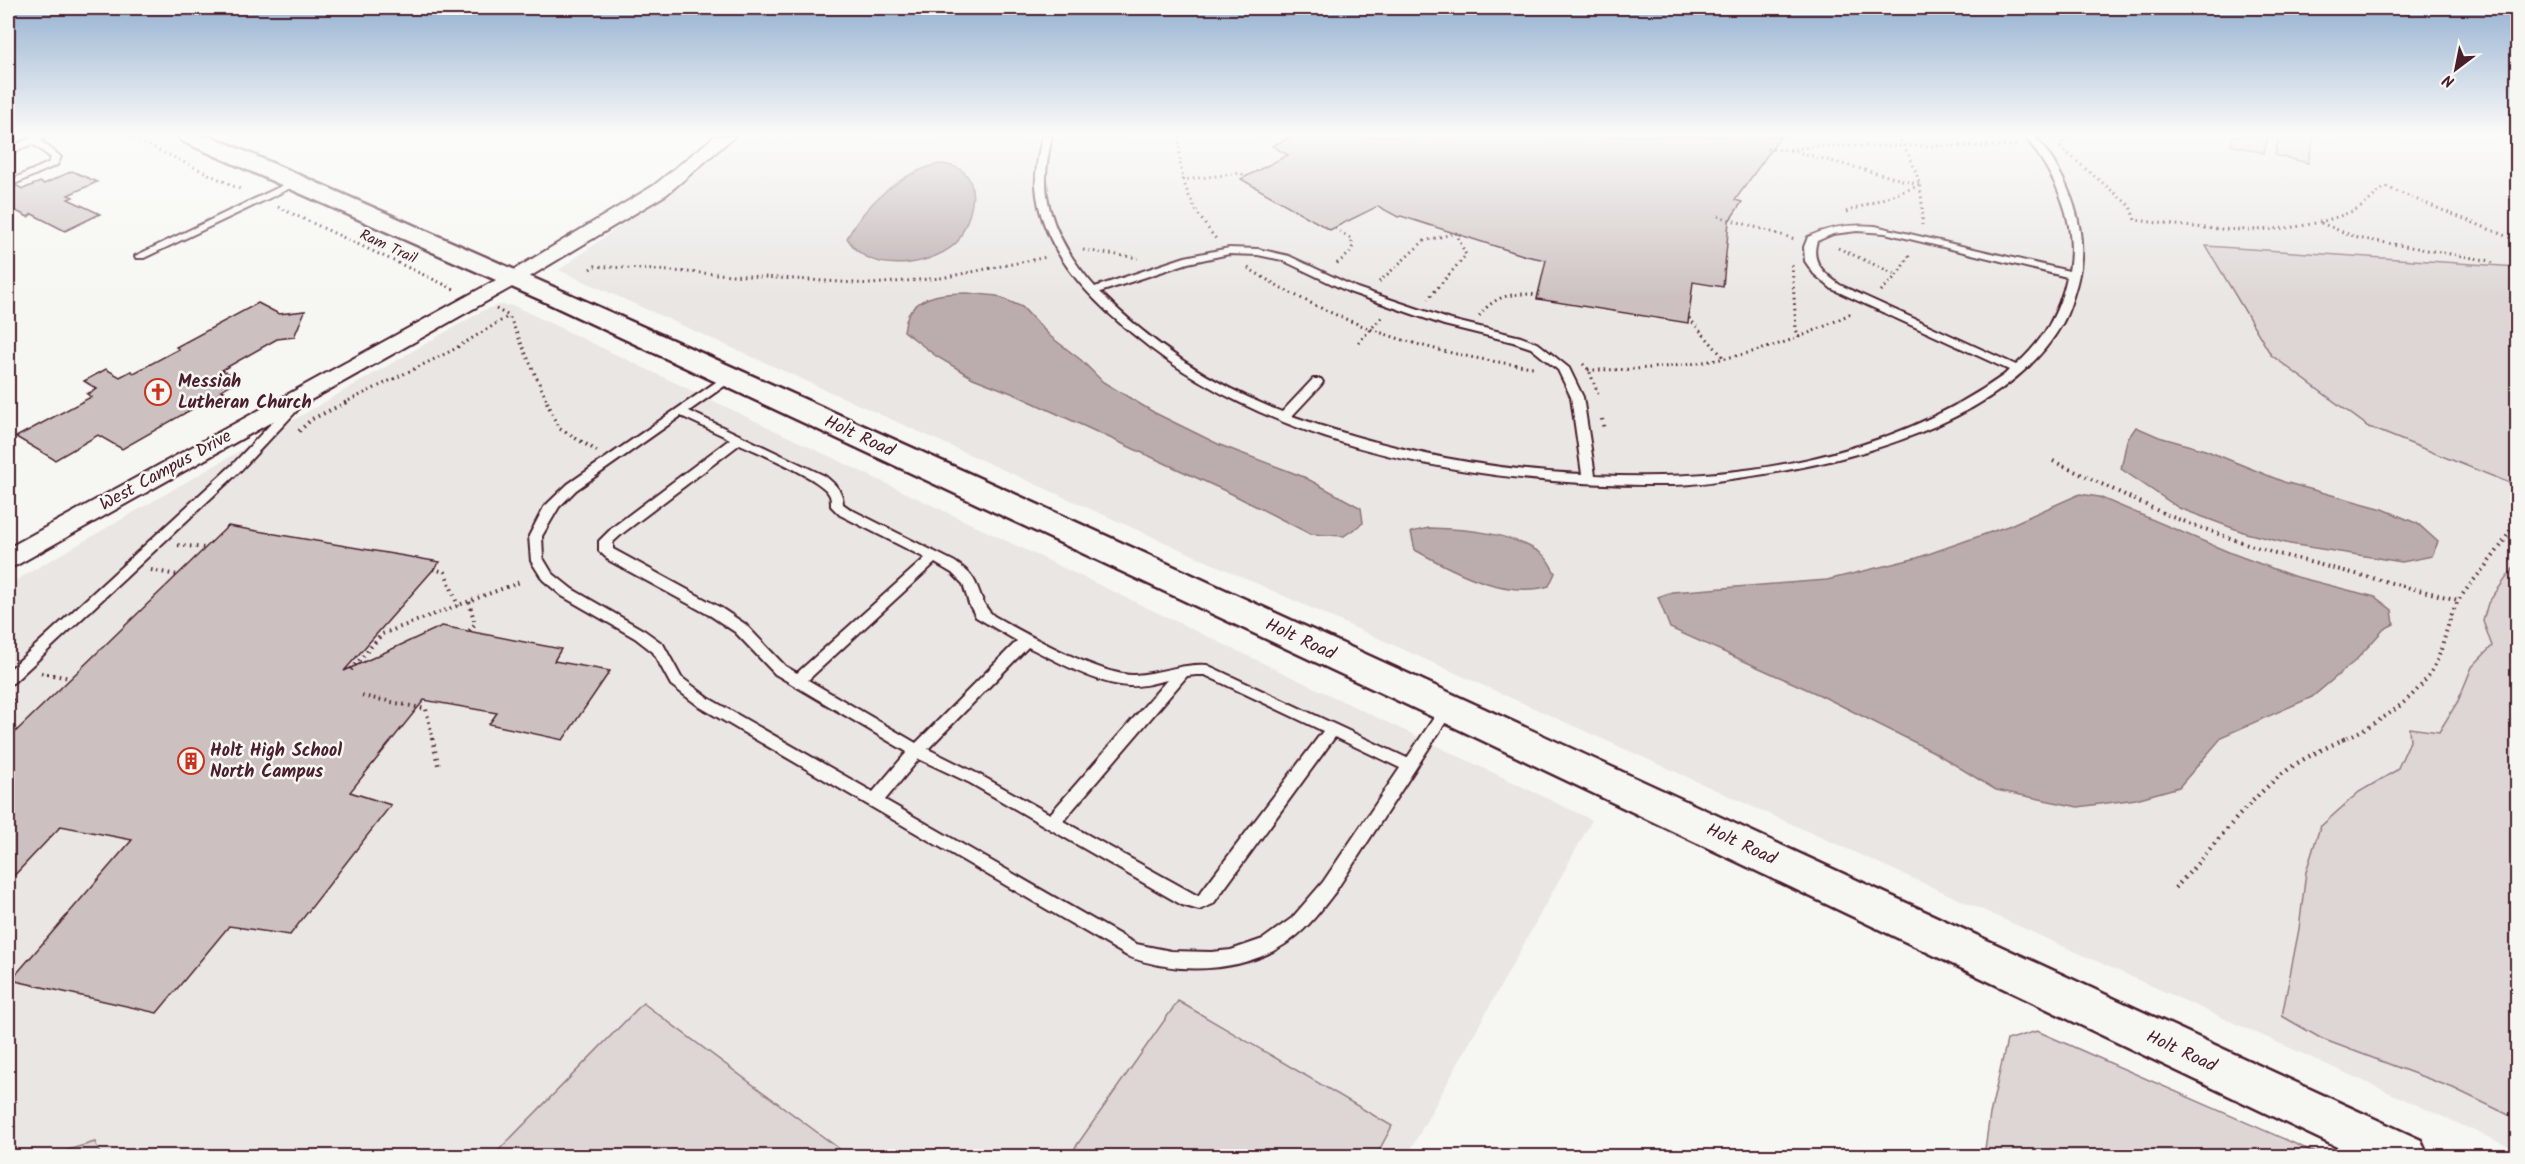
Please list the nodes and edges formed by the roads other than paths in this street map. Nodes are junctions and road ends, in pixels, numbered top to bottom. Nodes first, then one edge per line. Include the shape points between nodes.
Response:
1 (277, 190) edge
2 (315, 190) edge
3 (659, 190) edge
4 (1041, 190) edge
5 (2064, 190) edge
6 (140, 256) dead end
7 (2074, 275) junction
8 (514, 278) junction
9 (1093, 291) junction
10 (2016, 369) junction
11 (729, 377) junction
12 (1317, 382) dead end
13 (307, 392) junction
14 (680, 411) junction
15 (1283, 418) junction
16 (739, 438) junction
17 (1589, 478) junction
18 (934, 557) junction
19 (8, 559) edge
20 (1027, 639) junction
21 (1183, 671) junction
22 (8, 679) edge
23 (797, 681) junction
24 (1448, 708) junction
25 (1333, 729) junction
26 (917, 751) junction
27 (1410, 766) junction
28 (874, 801) junction
29 (1053, 822) junction
30 (2405, 1156) edge

1 - 6 lane
2 - 8 main road, Holt Road
3 - 8 street, West Campus Drive
4 - 9 lane via 1052,232 1066,260
5 - 7 lane via 2072,205 2078,242
7 - 10 lane via 2058,321
7 - 10 lane via 1862,227 1839,228 1812,239 1808,261 1836,287
8 - 11 main road, Holt Road
8 - 13 street, West Campus Drive
9 - 15 lane via 1167,357
9 - 17 lane via 1185,260 1229,251 1258,252 1285,258 1353,290 1448,322 1517,339 1535,346 1563,368 1577,397
10 - 17 lane via 1979,399 1915,431 1835,458 1676,481
11 - 14 lane
11 - 24 main road, Holt Road
12 - 15 lane
13 - 19 street, West Campus Drive
13 - 22 lane via 236,468
14 - 16 lane
14 - 28 lane via 572,487 549,510 536,531 534,554 542,573 560,590 659,649 673,678 705,703
15 - 17 lane via 1414,455 1504,472
16 - 18 lane via 821,479 832,489 837,506 845,512
16 - 23 lane via 618,530 606,541 606,551 740,628 775,666
18 - 20 lane via 964,576 981,614
18 - 23 lane
20 - 21 lane via 1119,680
20 - 26 lane
21 - 25 lane via 1207,670
21 - 29 lane
23 - 26 lane
24 - 27 lane
24 - 30 main road, Holt Road
25 - 27 lane
25 - 29 lane via 1207,899 1199,903
26 - 28 lane
26 - 29 lane
27 - 28 lane via 1324,893 1285,934 1229,958 1196,962 1133,951

